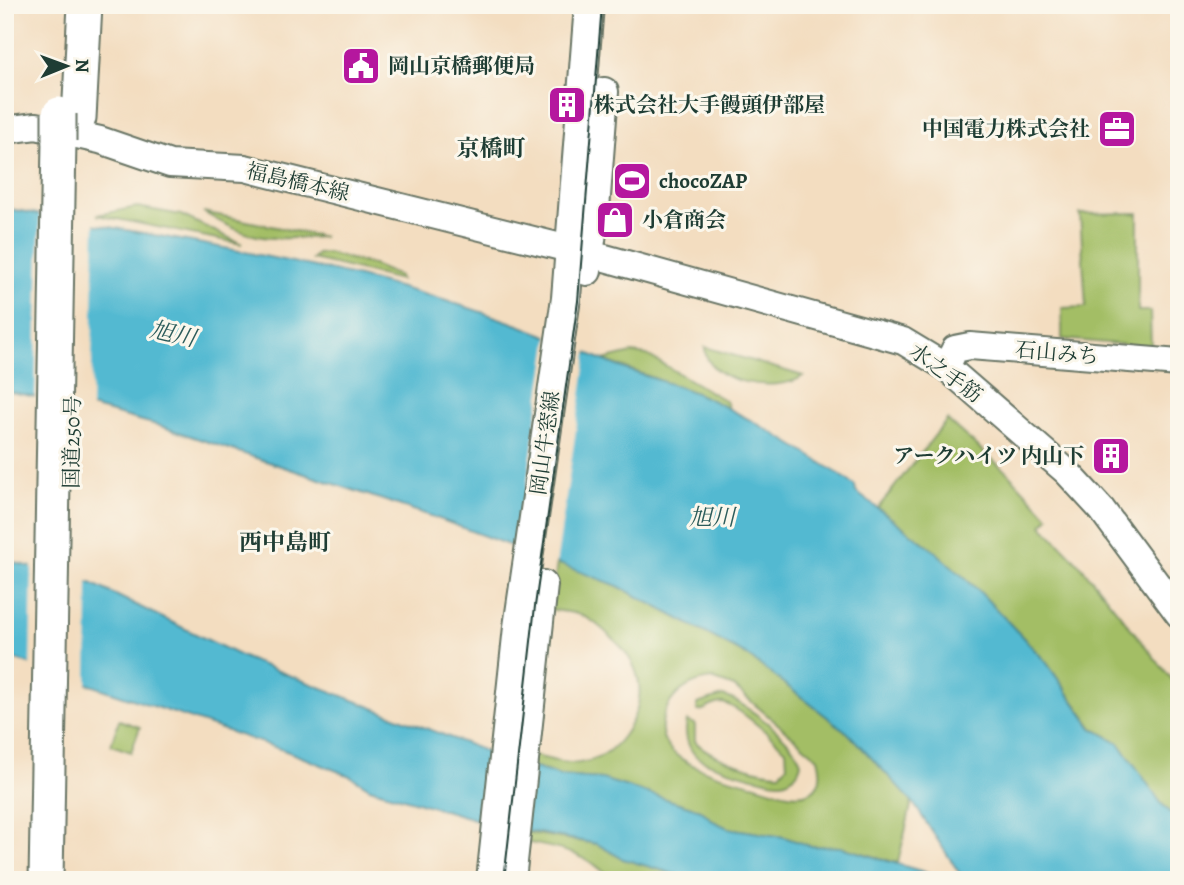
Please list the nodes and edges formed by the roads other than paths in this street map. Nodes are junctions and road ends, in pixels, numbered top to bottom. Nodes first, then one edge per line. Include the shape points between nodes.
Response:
1 (65, 5) edge
2 (85, 5) edge
3 (589, 5) edge
4 (608, 5) edge
5 (5, 130) edge
6 (64, 141) junction
7 (580, 251) junction
8 (1179, 363) edge
9 (946, 367) junction
10 (1179, 614) edge
11 (505, 843) junction
12 (46, 880) edge
13 (67, 880) edge
14 (491, 880) edge
15 (511, 880) edge

1 - 6 highway, 国道250号
2 - 6 highway, 国道250号
3 - 7 main road, 岡山牛窓線
4 - 7 main road, 岡山牛窓線 via 596,196
5 - 6 street, 福島橋本線
6 - 7 street, 福島橋本線 via 100,140 170,163 245,168
6 - 12 highway, 国道250号
6 - 13 highway, 国道250号
7 - 9 street, 水之手筋 via 892,337
7 - 11 main road, 岡山牛窓線 via 531,605
8 - 9 street, 石山みち via 970,346 955,349
9 - 10 street, 水之手筋 via 1067,472 1102,510
11 - 14 main road, 岡山牛窓線
11 - 15 main road, 岡山牛窓線

